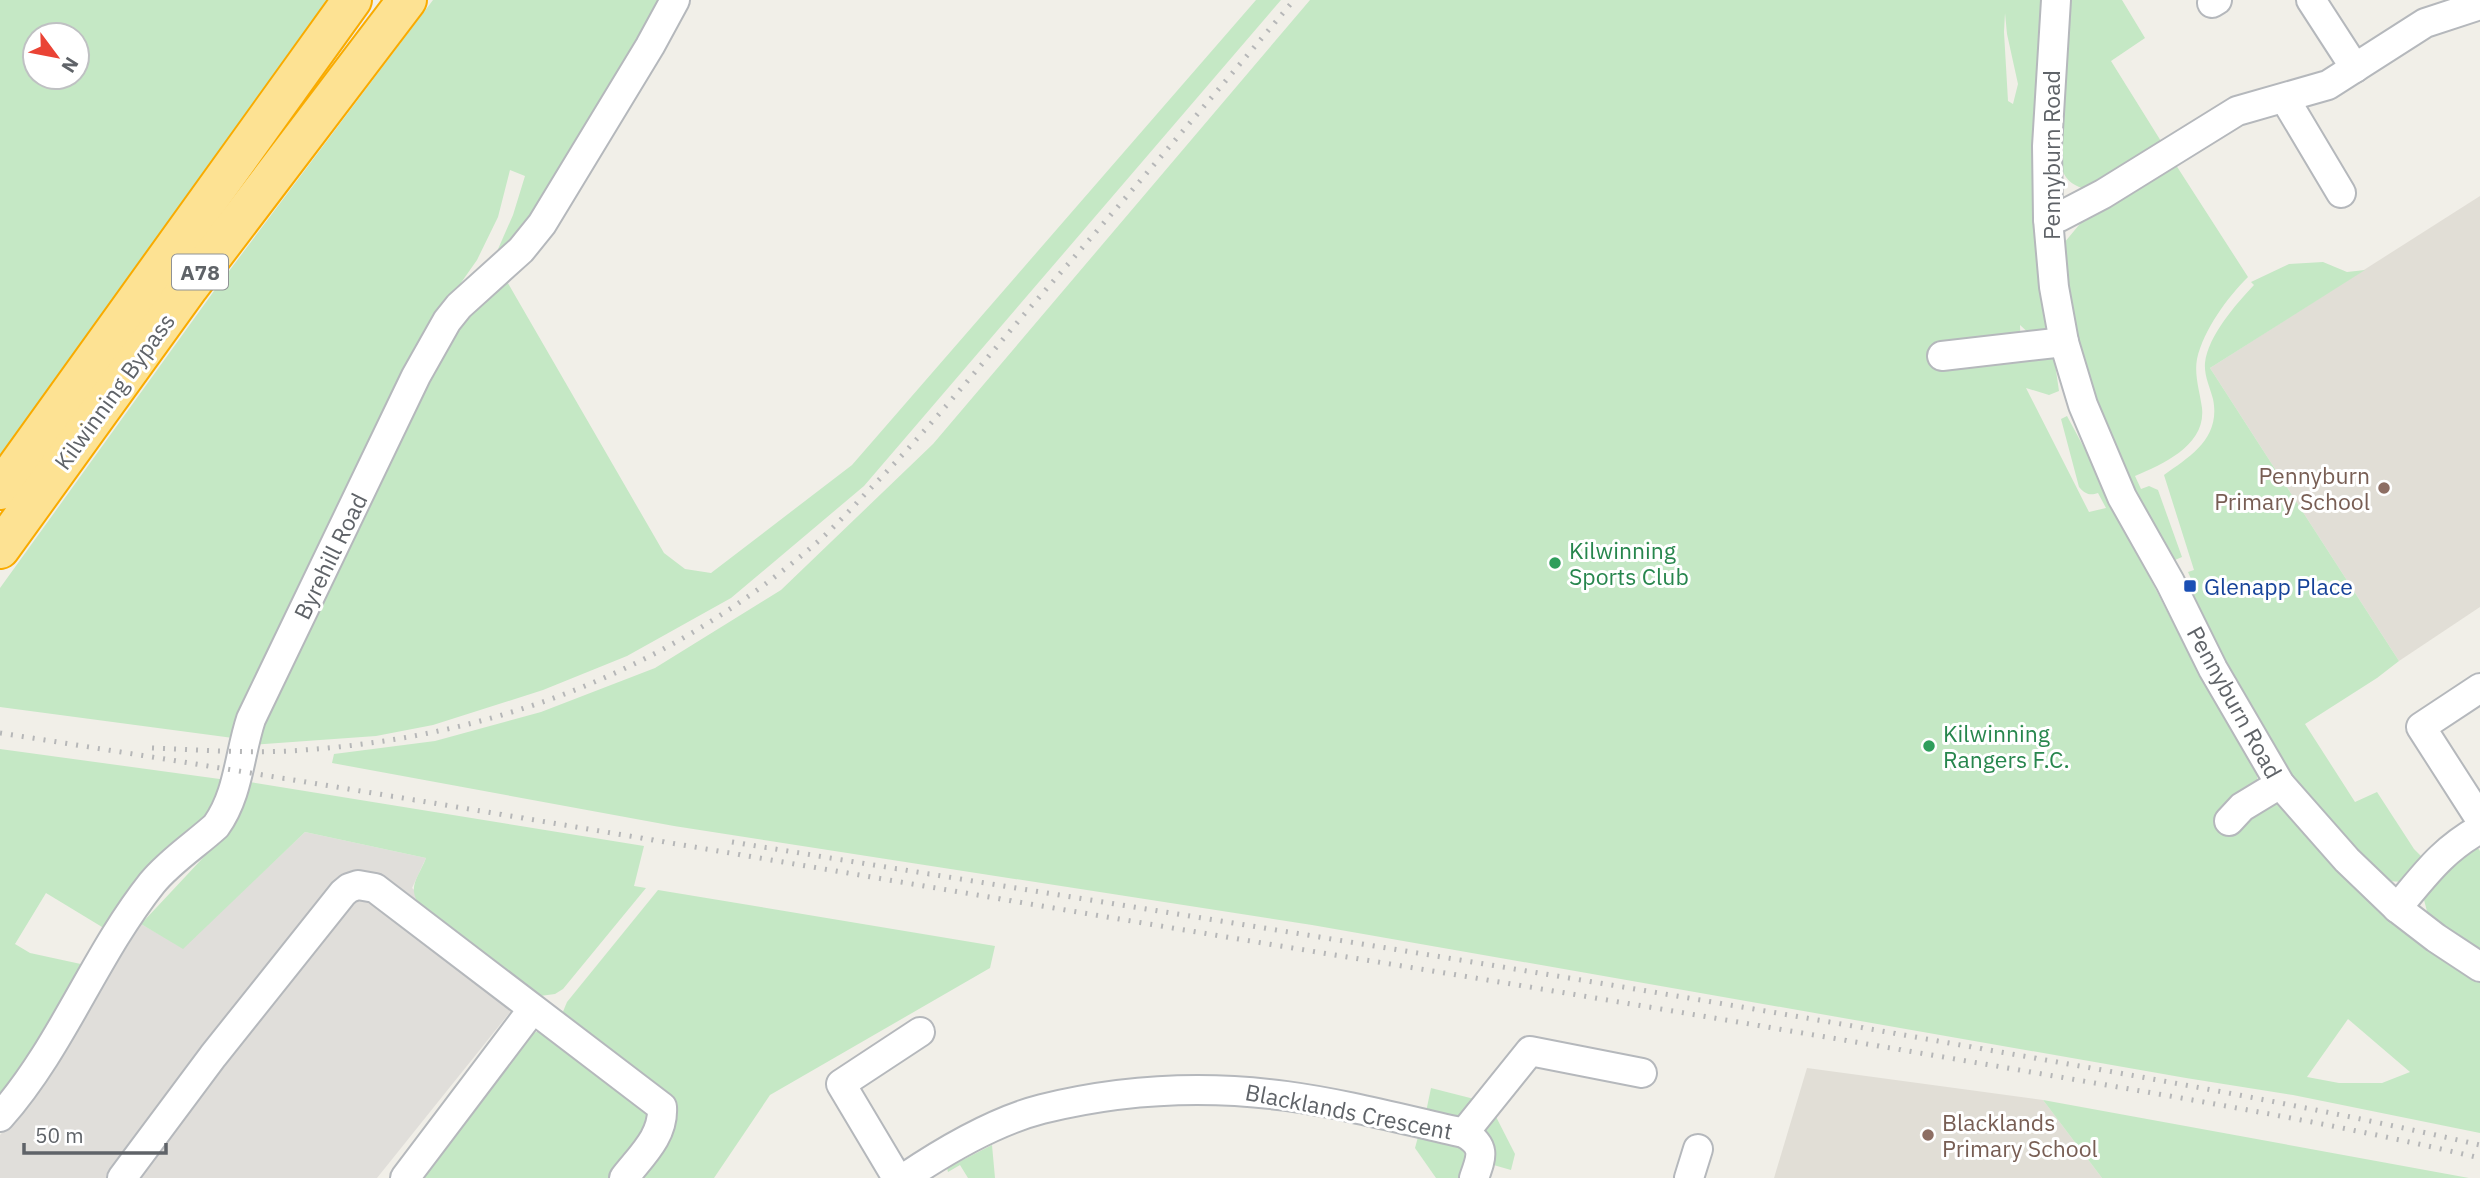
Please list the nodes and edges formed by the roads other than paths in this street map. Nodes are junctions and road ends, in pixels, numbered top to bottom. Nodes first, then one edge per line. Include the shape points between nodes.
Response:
1 (352, 0) edge
2 (407, 0) edge
3 (675, 0) edge
4 (2056, 0) edge
5 (2311, 0) edge
6 (2480, 5) edge
7 (2355, 68) junction
8 (2284, 99) junction
9 (2341, 193) dead end
10 (2048, 219) junction
11 (2064, 342) junction
12 (1942, 356) dead end
13 (0, 490) edge
14 (0, 548) edge
15 (2480, 688) edge
16 (2280, 784) junction
17 (2236, 814) dead end
18 (2480, 819) edge
19 (2480, 829) edge
20 (2397, 908) junction
21 (2480, 967) edge
22 (532, 1010) junction
23 (920, 1032) dead end
24 (1642, 1073) dead end
25 (0, 1117) edge
26 (1470, 1136) junction
27 (1698, 1149) dead end
28 (922, 1173) edge
29 (121, 1178) edge
30 (405, 1178) edge
31 (624, 1178) edge
32 (897, 1178) edge
33 (1474, 1178) edge
34 (1689, 1178) edge

1 - 13 highway, Kilwinning Bypass / A78
2 - 14 highway, Kilwinning Bypass / A78 via 189,287
3 - 25 street, Byrehill Road via 542,224 521,250 458,306 416,376 251,719 224,815 152,883 70,1016
4 - 10 street, Pennyburn Road via 2047,146
5 - 7 street
6 - 7 street via 2425,23
7 - 8 street via 2328,85
8 - 9 street
8 - 10 street via 2237,111 2103,194
10 - 11 street, Pennyburn Road
11 - 12 street
11 - 16 street, Pennyburn Road via 2082,405 2122,497
15 - 18 street via 2421,727
16 - 17 street
16 - 20 street, Pennyburn Road
19 - 20 street via 2438,859
20 - 21 street, Pennyburn Road
22 - 29 street via 376,888 349,888
22 - 30 street
22 - 31 street via 662,1107 659,1132
23 - 32 street via 841,1084
24 - 26 street via 1530,1051
26 - 28 street, Blacklands Crescent via 1289,1096 1203,1088 1149,1090 1041,1109 953,1146
26 - 33 street via 1481,1155
27 - 34 street

